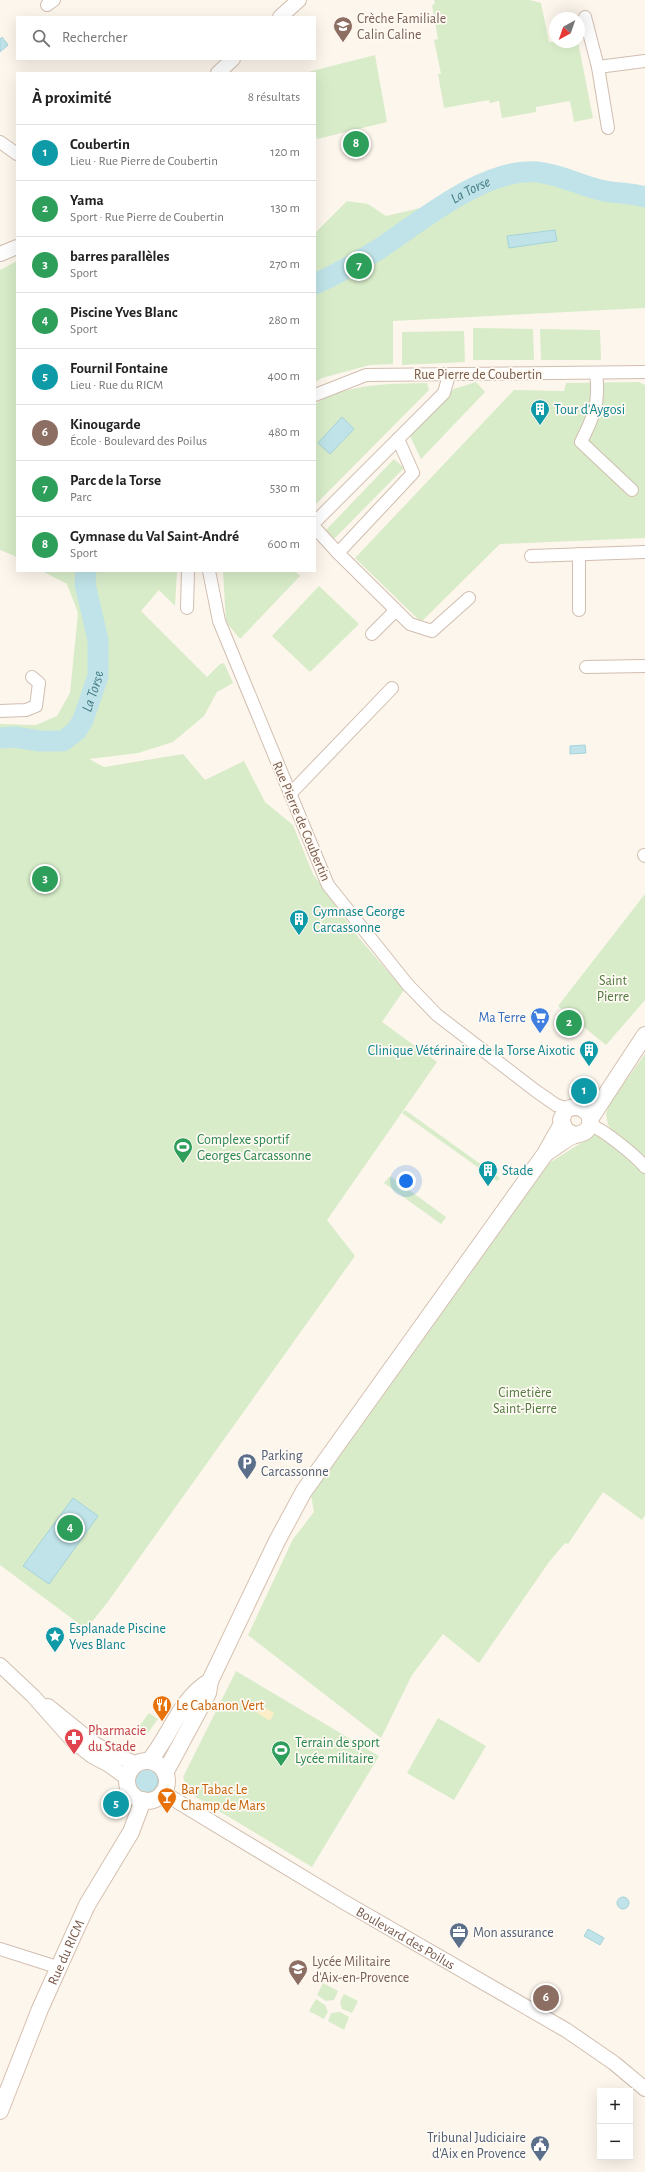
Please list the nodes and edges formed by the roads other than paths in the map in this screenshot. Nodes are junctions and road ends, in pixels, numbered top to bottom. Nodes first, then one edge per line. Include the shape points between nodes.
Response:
1 (298, 0) edge
2 (281, 16) edge
3 (585, 18) dead end
4 (232, 60) edge
5 (645, 60) edge
6 (598, 67) junction
7 (219, 72) edge
8 (608, 128) dead end
9 (0, 142) edge
10 (16, 153) edge
11 (16, 247) edge
12 (0, 254) edge
13 (596, 372) junction
14 (645, 372) edge
15 (449, 375) junction
16 (316, 395) edge
17 (398, 439) junction
18 (632, 490) dead end
19 (316, 521) edge
20 (316, 529) edge
21 (645, 552) edge
22 (338, 553) junction
23 (579, 554) junction
24 (531, 556) dead end
25 (188, 572) edge
26 (209, 572) edge
27 (469, 598) dead end
28 (187, 608) dead end
29 (396, 610) junction
30 (579, 610) dead end
31 (372, 634) dead end
32 (645, 666) edge
33 (586, 667) dead end
34 (32, 677) dead end
35 (392, 688) dead end
36 (0, 711) edge
37 (290, 794) junction
38 (645, 1035) edge
39 (573, 1115) junction
40 (544, 1154) junction
41 (645, 1167) edge
42 (0, 1665) edge
43 (210, 1681) junction
44 (33, 1696) junction
45 (143, 1762) junction
46 (165, 1773) junction
47 (127, 1778) junction
48 (162, 1792) junction
49 (143, 1800) junction
50 (0, 1949) edge
51 (60, 1968) junction
52 (4, 2085) edge
53 (645, 2088) edge
54 (0, 2111) edge

1 - 2 street
3 - 6 street
4 - 7 street
5 - 6 street
6 - 8 street
9 - 10 street
11 - 12 street
13 - 14 street, Rue Pierre de Coubertin
13 - 15 street, Rue Pierre de Coubertin
13 - 18 street via 599,392 595,415 581,442
15 - 16 street, Rue Pierre de Coubertin via 366,376
15 - 17 street via 444,393
17 - 19 street
17 - 22 street via 413,473
20 - 22 street
21 - 23 street
22 - 29 street
23 - 24 street
23 - 30 street
25 - 28 street
26 - 37 street, Rue Pierre de Coubertin via 219,621
27 - 29 street via 432,631 410,624
29 - 31 street
32 - 33 street
34 - 36 street via 39,683 36,706 26,710
35 - 37 street
37 - 39 street, Rue Pierre de Coubertin via 328,885 408,985 437,1015 465,1038
38 - 39 main road via 607,1090
39 - 40 main road
39 - 40 main road via 584,1132
39 - 41 street, Rue Pierre de Coubertin via 598,1127
40 - 43 main road via 304,1491 277,1541
42 - 44 street
43 - 45 main road via 198,1688 181,1708 157,1752
43 - 46 main road via 208,1693
44 - 45 street via 96,1744 113,1754
44 - 47 street via 73,1741
45 - 46 main road via 158,1765
45 - 47 main road via 129,1772
46 - 48 main road via 166,1783
47 - 49 main road via 127,1784 133,1794
48 - 49 main road via 154,1799
48 - 53 street, Boulevard des Poilus via 344,1902 566,2030
49 - 51 main road, Rue du RICM via 131,1832 87,1905
50 - 51 street
51 - 52 main road, Rue du RICM
52 - 54 main road, Rue du RICM

